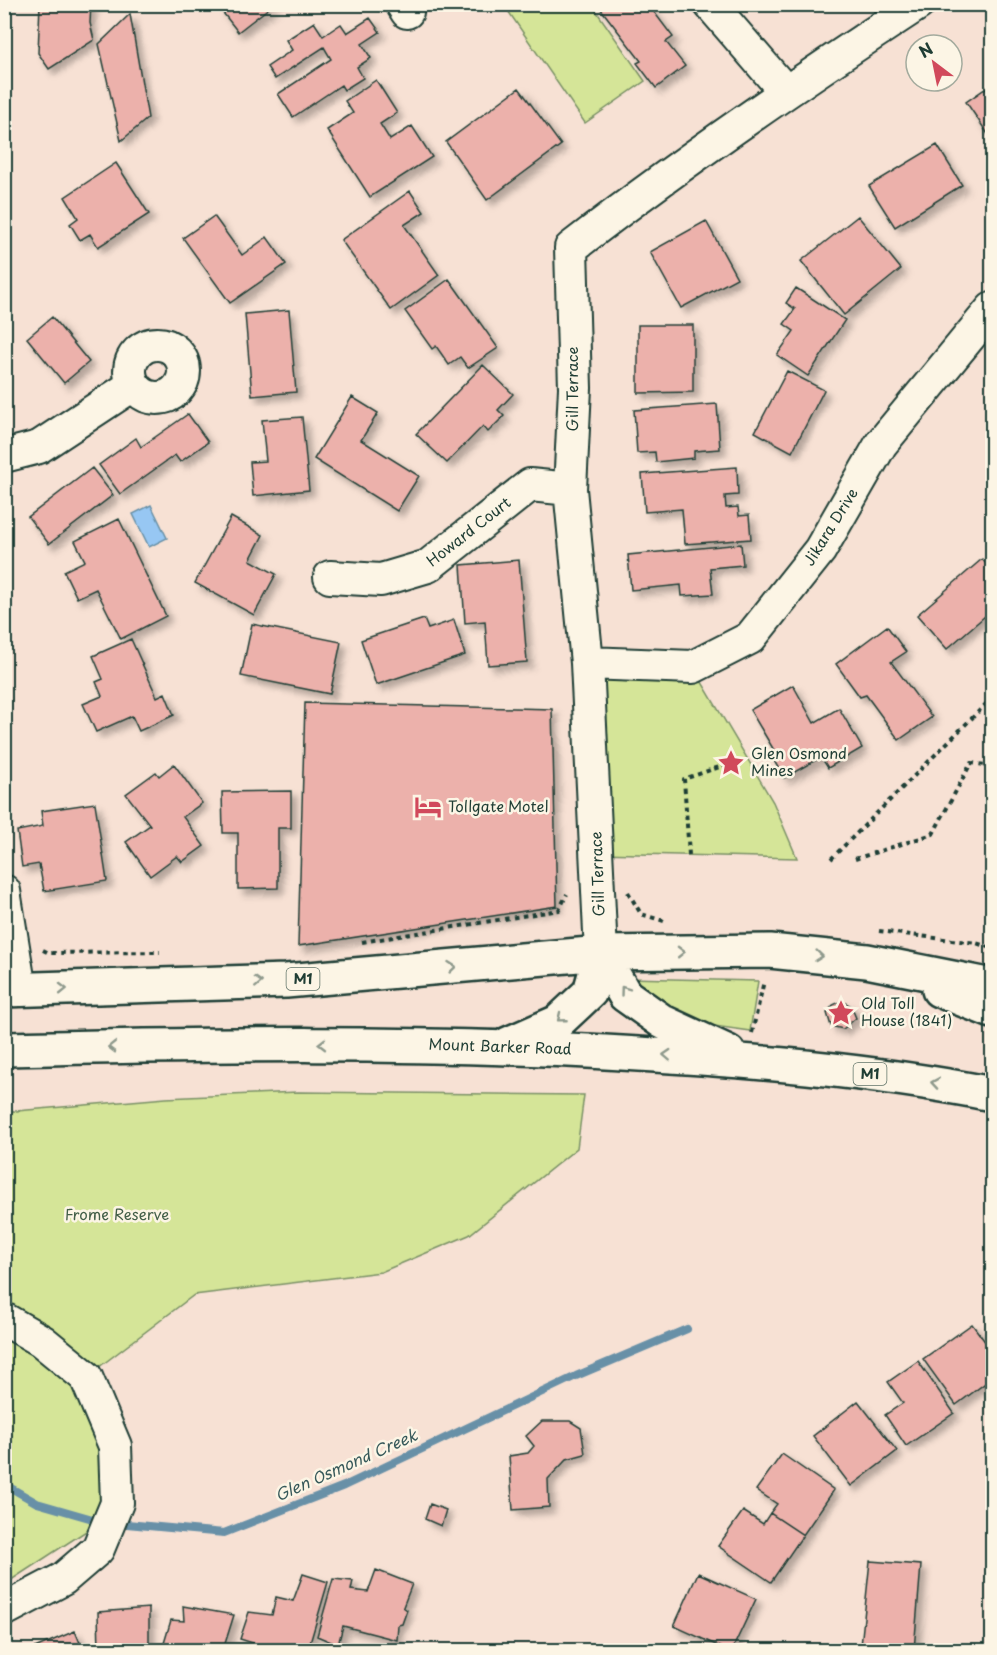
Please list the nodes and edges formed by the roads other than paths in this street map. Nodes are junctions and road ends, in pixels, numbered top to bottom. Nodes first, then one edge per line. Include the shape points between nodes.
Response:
1 (710, 4) edge
2 (918, 4) edge
3 (785, 91) junction
4 (993, 309) edge
5 (133, 385) dead end
6 (4, 456) edge
7 (570, 489) junction
8 (330, 577) dead end
9 (587, 663) junction
10 (4, 891) edge
11 (601, 953) junction
12 (867, 961) junction
13 (993, 986) edge
14 (12, 990) edge
15 (993, 1011) edge
16 (502, 1046) junction
17 (4, 1049) edge
18 (746, 1060) junction
19 (993, 1094) edge
20 (4, 1318) edge
21 (4, 1610) edge

1 - 3 street
2 - 3 street, Gill Terrace
3 - 7 street, Gill Terrace via 571,248 575,388
4 - 9 street, Jikara Drive via 881,444 820,550 750,638 693,667
5 - 6 street via 39,447
7 - 8 street, Howard Court via 530,485 428,566 381,580
7 - 9 street, Gill Terrace
9 - 11 street, Gill Terrace
10 - 14 street
11 -> 12 highway, M1 via 770,951
14 -> 11 highway, M1 via 286,981
11 -> 16 highway via 590,992 558,1022
18 -> 11 highway via 663,1022 625,995
12 - 13 highway, M1
12 - 15 highway
16 -> 17 highway, Mount Barker Road / M1 via 250,1044
18 -> 16 highway, Mount Barker Road / M1
19 -> 18 highway, Mount Barker Road / M1 via 938,1083
20 - 21 street via 42,1341 86,1377 115,1446 117,1503 98,1549 63,1579

